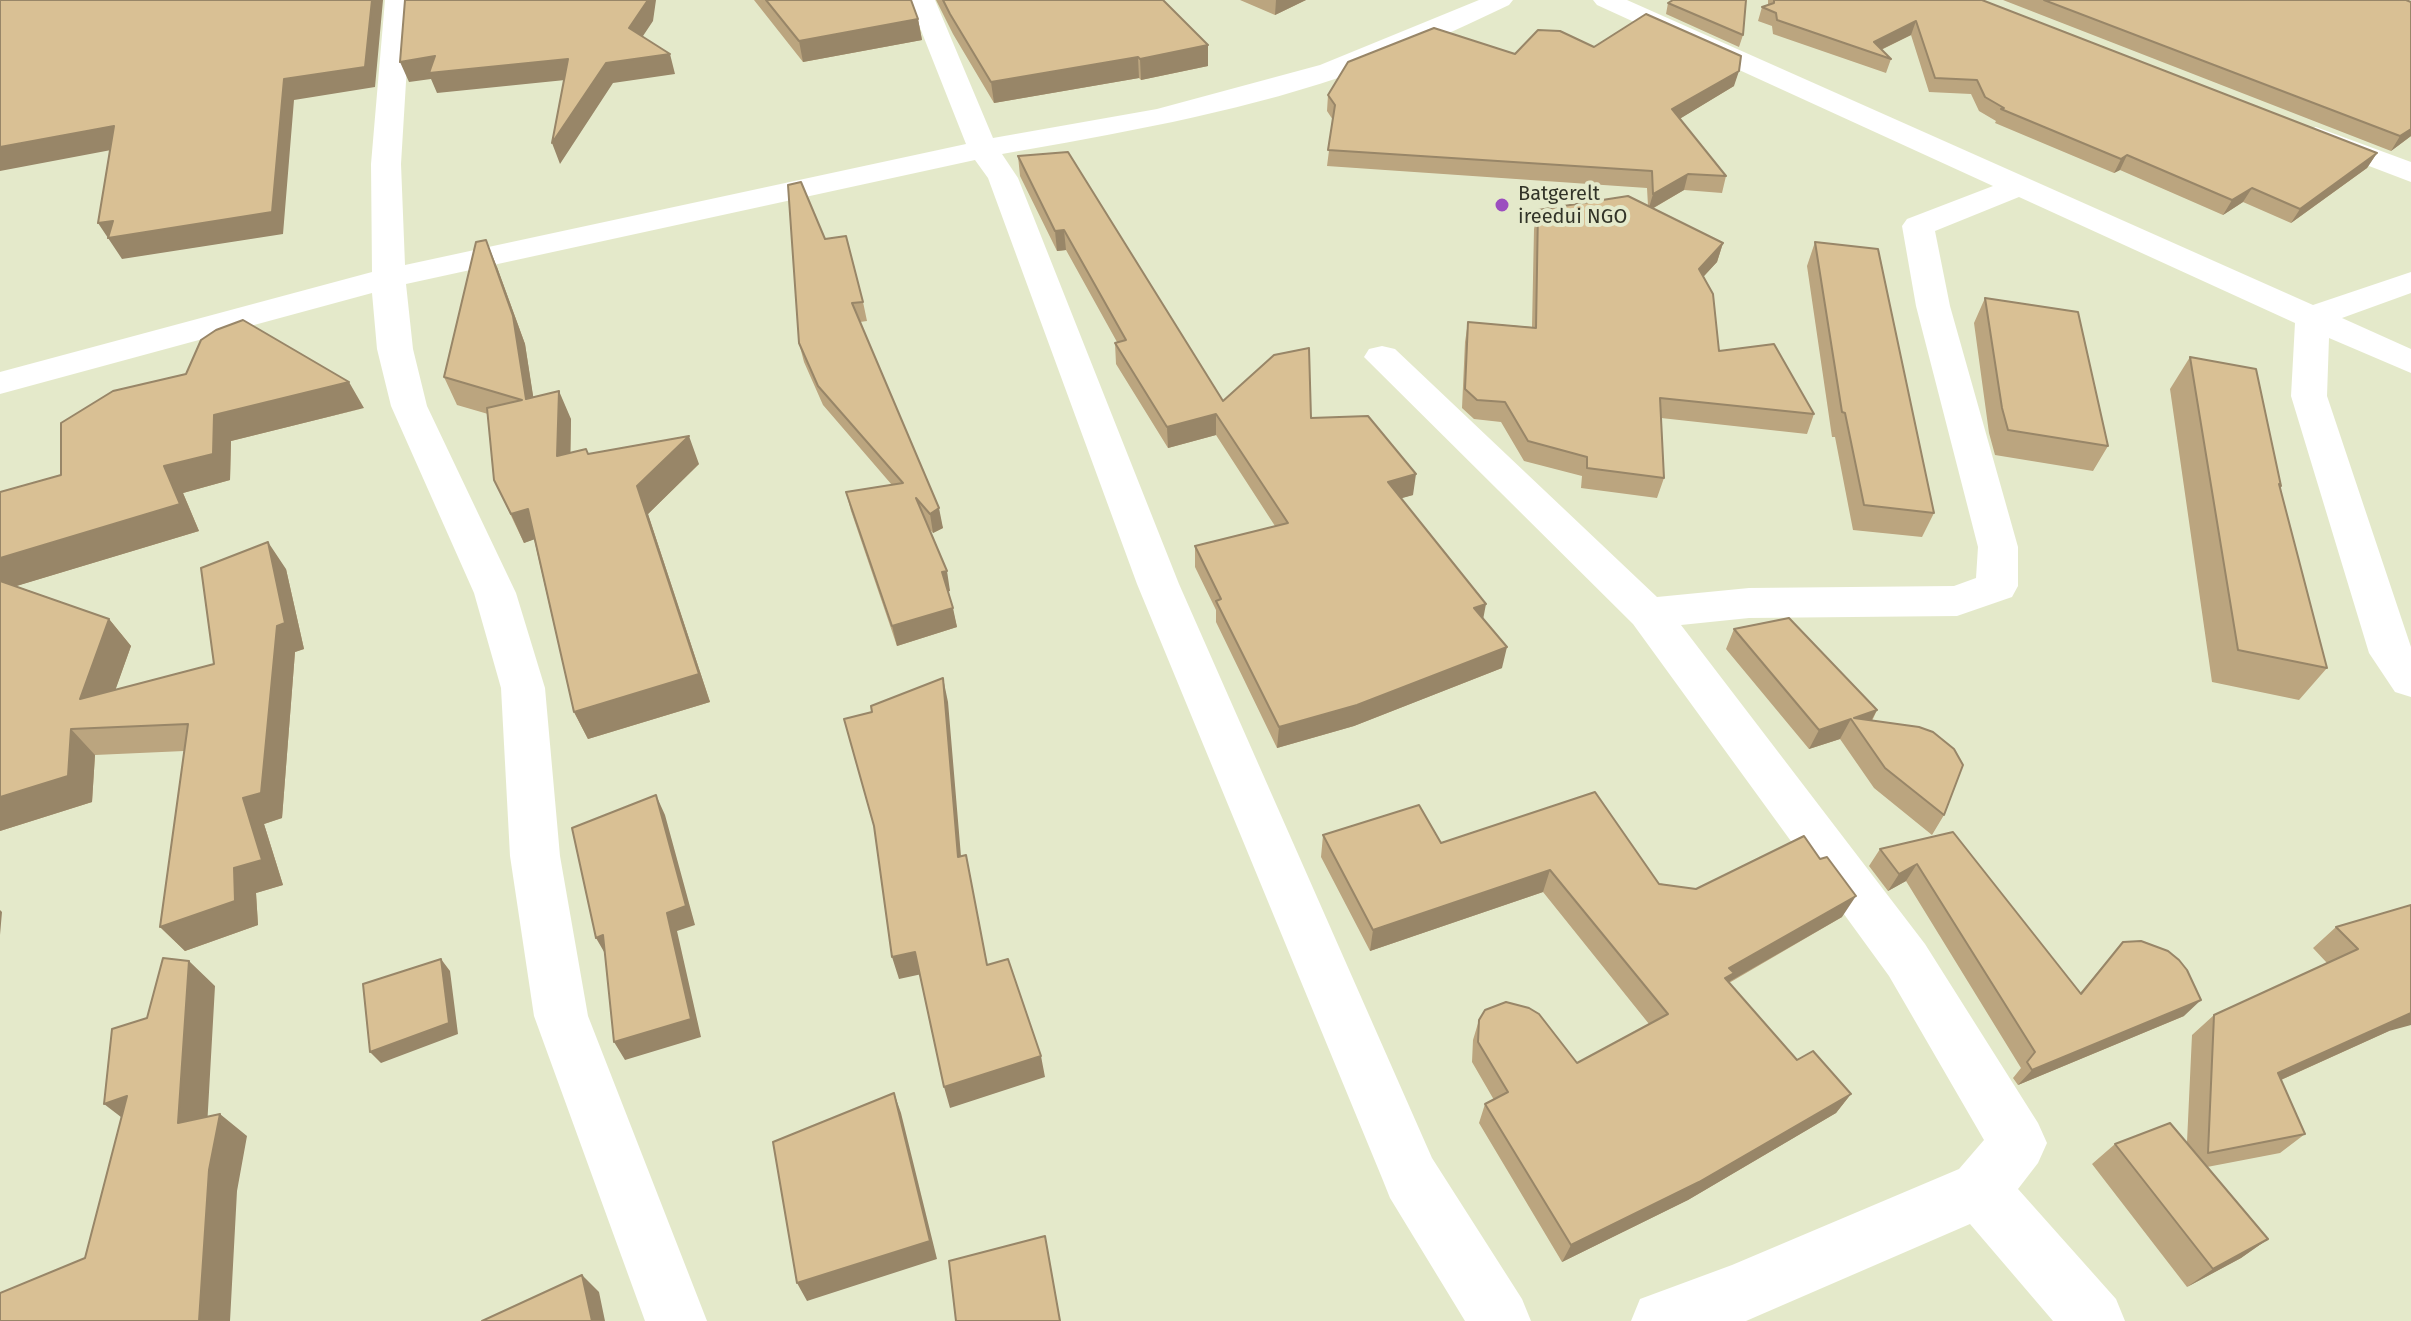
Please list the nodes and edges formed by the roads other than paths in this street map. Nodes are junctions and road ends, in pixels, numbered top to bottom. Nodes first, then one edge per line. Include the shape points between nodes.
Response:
1 (398, 0) edge
2 (922, 0) edge
3 (1500, 0) edge
4 (1606, 0) edge
5 (2294, 127) edge
6 (983, 149) junction
7 (2411, 173) edge
8 (2020, 186) junction
9 (389, 278) junction
10 (2411, 282) edge
11 (2313, 317) junction
12 (1382, 357) dead end
13 (2411, 362) edge
14 (0, 383) edge
15 (1648, 613) junction
16 (2411, 680) edge
17 (1980, 1190) junction
18 (676, 1321) edge
19 (1500, 1321) edge
20 (1662, 1321) edge
21 (2094, 1321) edge

1 - 9 street via 386,164
2 - 6 street
3 - 6 street via 1330,71 1159,117
4 - 8 street
5 - 7 street
6 - 9 street
6 - 19 street via 1003,178 1158,584 1411,1178
8 - 11 street
8 - 15 street via 1918,226 1933,306 1998,547 1997,586 1957,601 1749,603
9 - 14 street
9 - 18 street via 395,349 409,406 495,593 523,688 535,856 561,1016
10 - 11 street
11 - 13 street
11 - 16 street via 2309,396 2391,653
12 - 15 street
15 - 17 street via 1907,960 2018,1143
17 - 20 street
17 - 21 street

